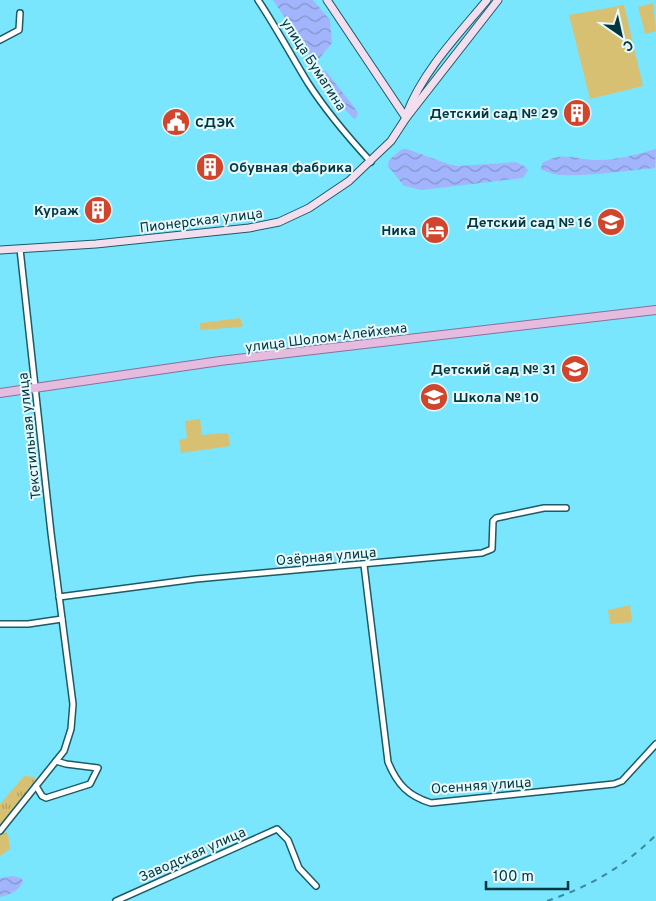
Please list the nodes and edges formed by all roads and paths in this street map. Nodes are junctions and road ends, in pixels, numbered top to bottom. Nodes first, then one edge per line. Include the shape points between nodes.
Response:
1 (258, 0) edge
2 (327, 0) edge
3 (487, 0) edge
4 (498, 0) edge
5 (20, 13) dead end
6 (0, 40) edge
7 (406, 118) junction
8 (371, 162) junction
9 (20, 249) junction
10 (0, 252) edge
11 (656, 310) edge
12 (35, 389) junction
13 (0, 393) edge
14 (566, 508) dead end
15 (364, 565) junction
16 (60, 597) junction
17 (62, 619) junction
18 (0, 624) edge
19 (656, 744) edge
20 (56, 761) junction
21 (36, 786) junction
22 (0, 831) edge
23 (316, 886) dead end
24 (116, 901) edge

1 - 8 street, улица Бумагина via 308,83 346,136
2 - 7 main road
3 - 7 main road, Пионерская улица via 414,96
4 - 7 main road, Пионерская улица
5 - 6 street via 19,30
7 - 8 main road, Пионерская улица via 391,141
8 - 9 main road, Пионерская улица via 309,208 266,226
9 - 10 main road, Пионерская улица
9 - 12 street, Текстильная улица
11 - 12 main road, улица Шолом-Алейхема via 210,362
12 - 13 main road, улица Шолом-Алейхема
12 - 16 street, Текстильная улица
14 - 15 street, Озёрная улица via 544,508 496,518 493,521 492,549 488,552
15 - 16 street, Озёрная улица via 196,579
15 - 19 street, Осенняя улица via 388,762 395,779 406,791 431,803 614,784 622,781
16 - 17 street, Текстильная улица
17 - 18 street
17 - 20 street, Текстильная улица via 72,704 71,729 64,751
20 - 21 street, Текстильная улица
20 - 21 street via 98,768 90,784 46,798
21 - 22 street, Текстильная улица
23 - 24 street, Заводская улица via 299,868 288,840 277,829

